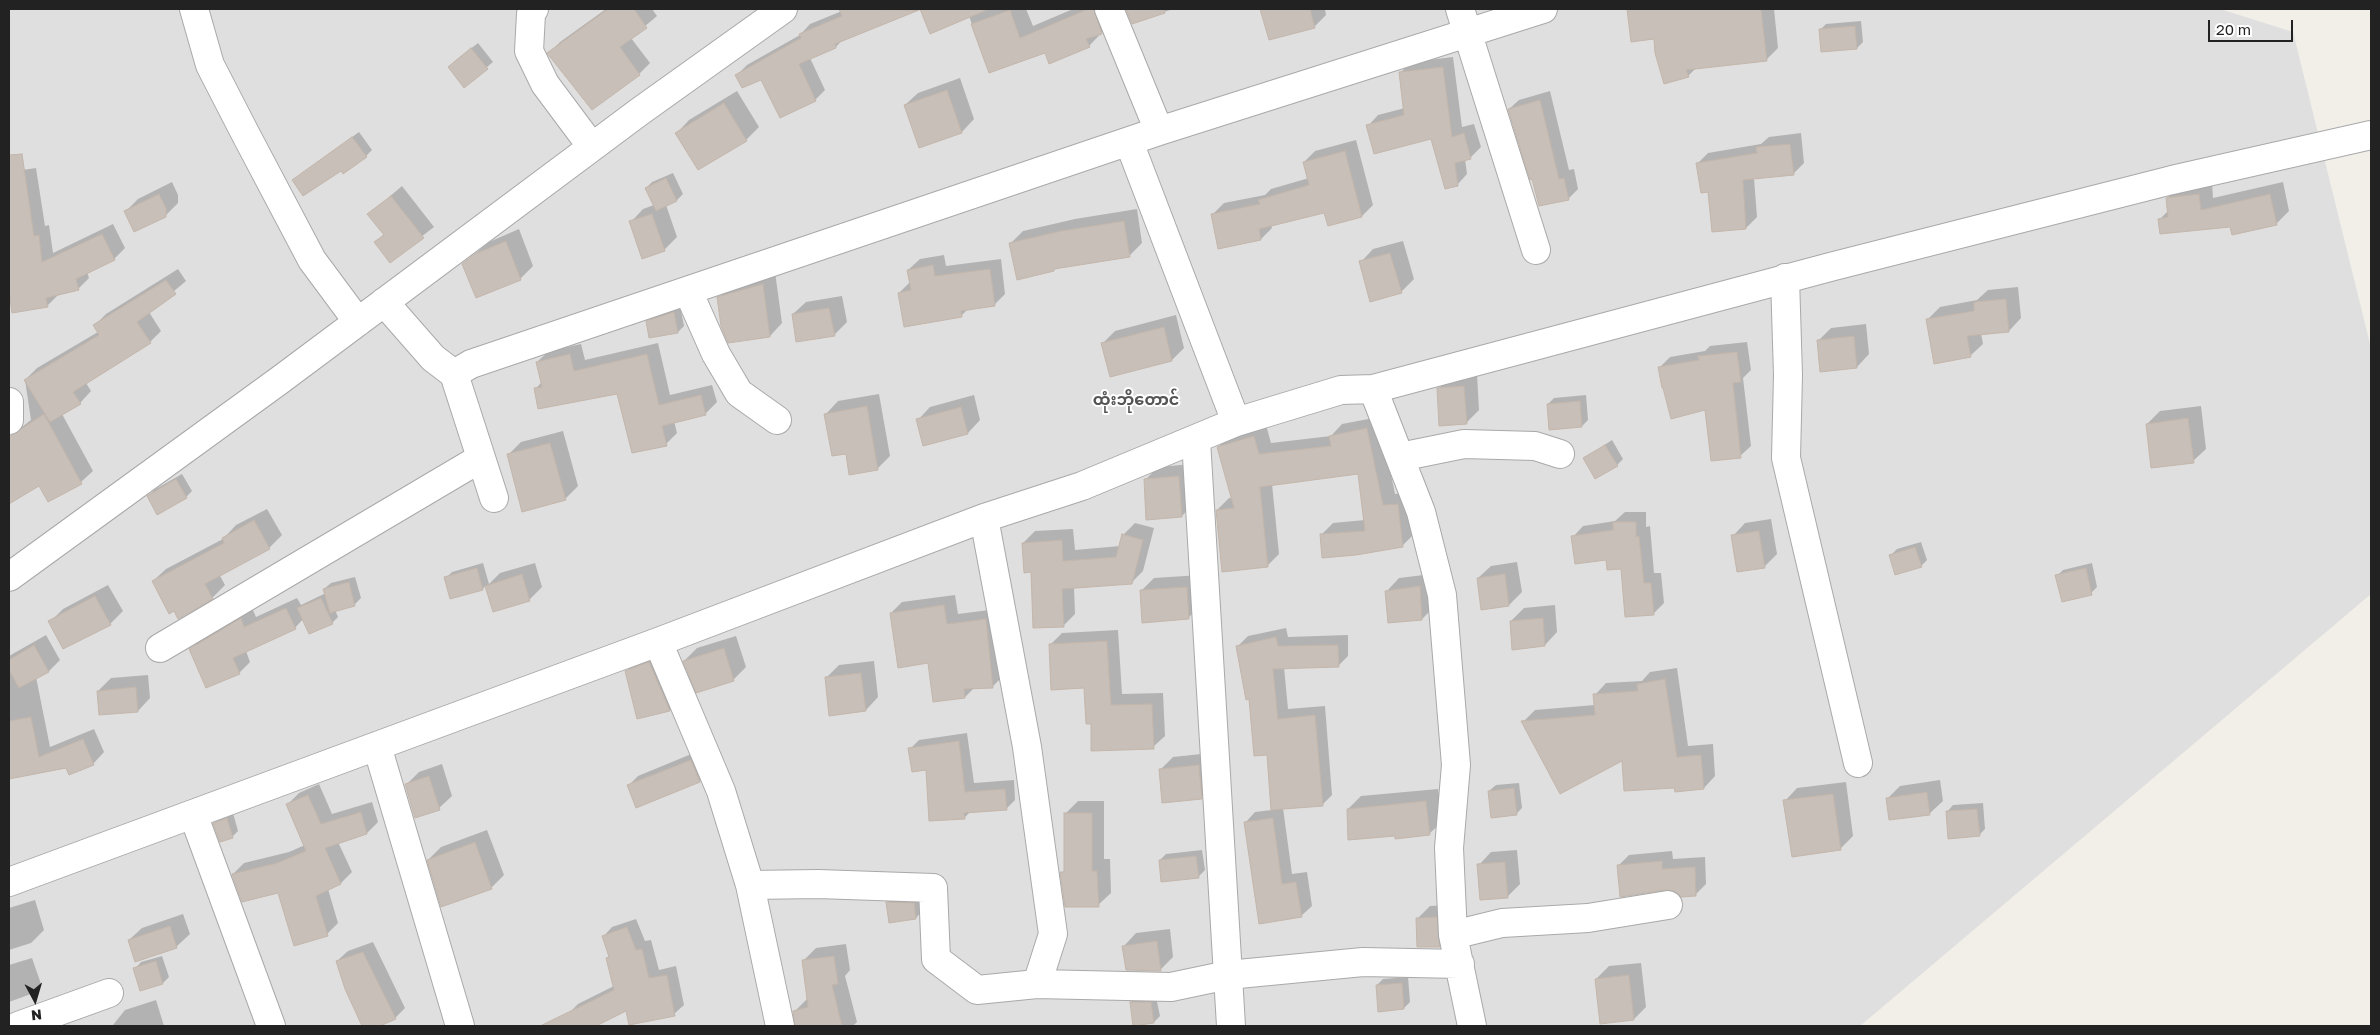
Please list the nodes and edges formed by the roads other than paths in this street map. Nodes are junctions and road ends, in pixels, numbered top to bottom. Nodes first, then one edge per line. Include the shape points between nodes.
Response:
1 (194, 9) edge
2 (534, 9) edge
3 (783, 9) edge
4 (1109, 9) edge
5 (1543, 9) edge
6 (1463, 21) edge
7 (1159, 131) junction
8 (2371, 135) edge
9 (1129, 142) junction
10 (592, 147) junction
11 (1536, 250) dead end
12 (1785, 278) junction
13 (688, 291) junction
14 (384, 302) junction
15 (358, 322) junction
16 (454, 374) junction
17 (1373, 389) junction
18 (9, 402) edge
19 (1229, 404) junction
20 (9, 420) edge
21 (777, 420) dead end
22 (1196, 440) junction
23 (1560, 454) dead end
24 (1400, 457) junction
25 (481, 458) junction
26 (494, 498) dead end
27 (984, 518) junction
28 (9, 577) edge
29 (658, 642) junction
30 (160, 648) dead end
31 (377, 746) junction
32 (1858, 763) dead end
33 (193, 814) junction
34 (9, 882) edge
35 (750, 885) junction
36 (1668, 905) dead end
37 (1453, 935) junction
38 (1460, 964) junction
39 (1228, 975) junction
40 (1037, 984) junction
41 (109, 993) dead end
42 (18, 1026) edge
43 (272, 1026) edge
44 (460, 1026) edge
45 (780, 1026) edge
46 (1232, 1026) edge
47 (1472, 1026) edge

1 - 15 street via 210,65 245,133 312,260
2 - 10 street via 529,51 546,84
3 - 10 street
4 - 7 street
5 - 6 street
6 - 7 street
6 - 11 street
7 - 9 street
8 - 12 street via 2172,180
9 - 13 street
9 - 19 street
10 - 14 street
12 - 17 street
12 - 32 street via 1786,458
13 - 16 street via 471,364
13 - 21 street via 716,354 739,393
14 - 15 street
14 - 16 street via 434,358
15 - 28 street
16 - 25 street
17 - 19 street
17 - 24 street
18 - 20 street
19 - 22 street
22 - 27 street via 1082,486
22 - 39 street
23 - 24 street via 1535,446 1464,444
24 - 37 street via 1421,512 1442,595 1456,765 1449,848
25 - 26 street
25 - 30 street
27 - 29 street
27 - 40 street via 1027,747 1053,934
29 - 31 street
29 - 35 street via 721,791
31 - 33 street
31 - 44 street
33 - 34 street
33 - 43 street
35 - 40 street via 932,888 936,959 977,990
35 - 45 street
36 - 37 street via 1588,918 1502,923
37 - 38 street
38 - 39 street via 1363,962
38 - 47 street
39 - 40 street via 1171,987
39 - 46 street
41 - 42 street

